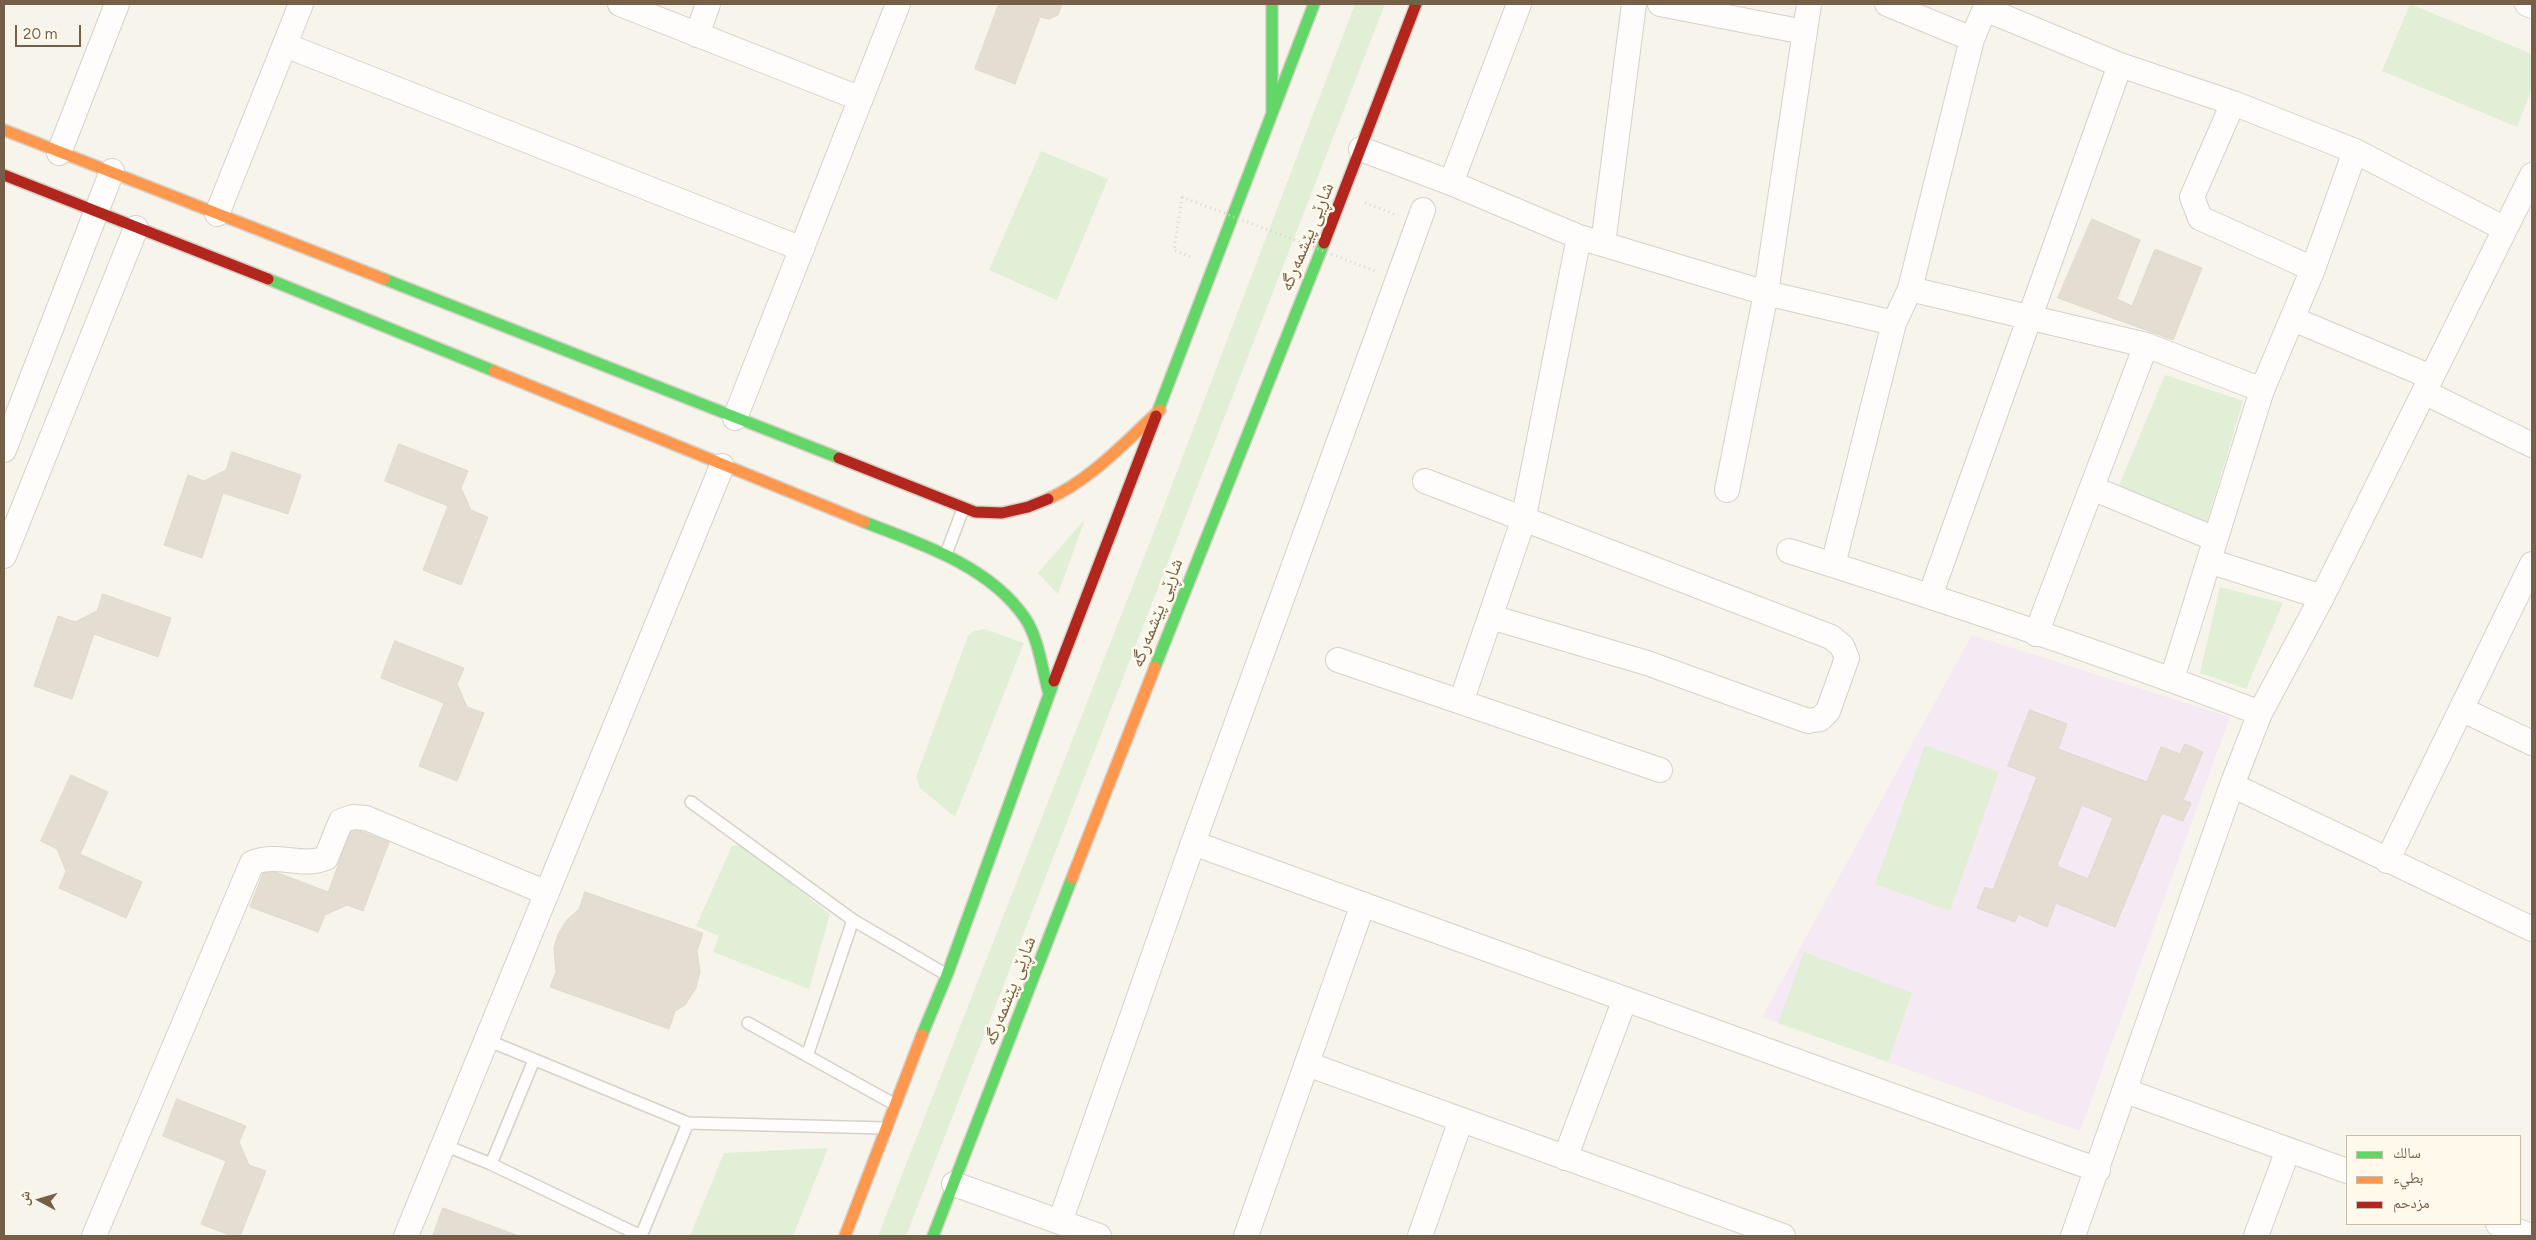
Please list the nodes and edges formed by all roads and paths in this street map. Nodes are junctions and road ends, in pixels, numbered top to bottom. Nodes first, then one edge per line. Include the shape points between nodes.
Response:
1 (117, 4) edge
2 (301, 4) edge
3 (620, 4) edge
4 (708, 4) edge
5 (898, 4) edge
6 (1272, 4) edge
7 (1314, 4) edge
8 (1416, 4) edge
9 (1519, 4) edge
10 (1634, 4) edge
11 (1660, 4) edge
12 (1809, 4) edge
13 (1887, 4) edge
14 (2527, 4) edge
15 (1986, 6) edge
16 (2532, 6) edge
17 (1804, 32) junction
18 (697, 35) junction
19 (1972, 39) junction
20 (285, 44) junction
21 (2120, 65) junction
22 (861, 99) junction
23 (2232, 103) junction
24 (1272, 114) junction
25 (4, 130) edge
26 (1361, 149) junction
27 (2356, 151) junction
28 (59, 153) junction
29 (112, 171) junction
30 (4, 175) edge
31 (2532, 175) edge
32 (1451, 184) junction
33 (1342, 194) junction
34 (96, 212) junction
35 (217, 214) junction
36 (1413, 214) joint
37 (136, 228) junction
38 (2505, 229) junction
39 (1579, 237) junction
40 (1603, 244) junction
41 (802, 249) junction
42 (1174, 250) dead end
43 (2313, 269) junction
44 (1378, 272) dead end
45 (1910, 289) junction
46 (1766, 293) junction
47 (2030, 319) junction
48 (2293, 319) junction
49 (1894, 323) junction
50 (2146, 345) junction
51 (2427, 385) junction
52 (2262, 390) junction
53 (1160, 410) junction
54 (735, 418) junction
55 (6, 440) edge
56 (2532, 445) edge
57 (722, 466) junction
58 (1425, 481) dead end
59 (2092, 488) junction
60 (1727, 490) dead end
61 (963, 509) junction
62 (1523, 521) junction
63 (2215, 539) junction
64 (1789, 551) dead end
65 (946, 554) junction
66 (4, 556) edge
67 (2209, 561) junction
68 (2532, 564) edge
69 (1833, 565) junction
70 (2526, 590) edge
71 (1930, 596) junction
72 (2322, 596) junction
73 (1491, 617) junction
74 (2036, 634) junction
75 (1338, 660) dead end
76 (2172, 679) junction
77 (1049, 694) junction
78 (1461, 702) junction
79 (2461, 709) junction
80 (2260, 714) junction
81 (2532, 743) edge
82 (1660, 770) dead end
83 (2232, 785) junction
84 (691, 802) dead end
85 (1193, 843) junction
86 (2387, 861) junction
87 (547, 893) junction
88 (1363, 904) junction
89 (853, 920) junction
90 (2532, 929) edge
91 (947, 975) junction
92 (1625, 999) junction
93 (748, 1023) dead end
94 (487, 1040) junction
95 (807, 1056) junction
96 (534, 1060) junction
97 (1307, 1064) junction
98 (2126, 1091) junction
99 (894, 1104) junction
100 (1461, 1120) junction
101 (688, 1123) junction
102 (885, 1128) junction
103 (444, 1145) junction
104 (2288, 1150) junction
105 (1565, 1158) junction
106 (491, 1164) junction
107 (2098, 1170) junction
108 (2346, 1171) edge
109 (954, 1184) junction
110 (1060, 1222) junction
111 (2501, 1225) edge
112 (94, 1236) edge
113 (406, 1236) edge
114 (641, 1236) edge
115 (845, 1236) edge
116 (933, 1236) edge
117 (1099, 1236) edge
118 (1246, 1236) edge
119 (1420, 1236) edge
120 (1783, 1236) edge
121 (2073, 1236) edge
122 (2256, 1236) edge
123 (2532, 1236) edge

1 - 28 street
2 - 20 street
3 - 18 street
4 - 18 street
5 - 22 street
6 - 24 main road
7 - 24 main road
8 - 26 main road, شاڕێی پێشمەرگە
9 - 32 street
10 - 40 street
11 - 17 street
12 - 17 street
13 - 19 street
14 - 16 street
15 - 19 street
15 - 21 street
17 - 46 street
18 - 22 street
19 - 45 street
20 - 35 street
20 - 41 street
21 - 23 street
21 - 47 street
22 - 41 street
23 - 27 street
23 - 43 street via 2192,197 2200,218
24 - 53 main road
25 - 28 main road
26 - 32 street
26 - 33 main road, شاڕێی پێشمەرگە
27 - 38 street
27 - 43 street
28 - 29 main road
29 - 34 street
29 - 35 main road
30 - 34 main road
31 - 38 street
32 - 39 street
33 - 36 path
33 - 109 main road, شاڕێی پێشمەرگە via 1184,590
34 - 37 main road
34 - 55 street
35 - 54 main road via 413,294
36 - 85 street
37 - 57 main road via 400,327
37 - 66 street
38 - 51 street
39 - 40 street
39 - 62 street
40 - 46 street
41 - 54 street
42 - 44 path, bridge via 1182,197
43 - 48 street
45 - 47 street
45 - 49 street
46 - 49 street
46 - 60 street
47 - 50 street
47 - 71 street
48 - 51 street
48 - 52 street
49 - 69 street
50 - 52 street
50 - 59 street
51 - 56 street
51 - 72 street
52 - 63 street
53 - 61 main road via 1094,469 1052,497 1009,512 986,514
53 - 77 main road
54 - 61 main road
57 - 65 main road
57 - 87 street
58 - 62 street
59 - 63 street
59 - 74 street
61 - 65 lane
62 - 73 street
62 - 73 street via 1831,638 1842,646 1847,658 1828,711 1820,719 1808,721 1647,663
63 - 67 street
64 - 69 street
65 - 77 main road via 1000,590 1025,618 1033,635
67 - 72 street
67 - 76 street
68 - 70 street
69 - 71 street
70 - 79 street
71 - 74 street
72 - 80 street
73 - 78 street
74 - 76 street
75 - 78 street
76 - 80 street
77 - 91 main road
78 - 82 street
79 - 81 street
79 - 86 street
80 - 83 street
83 - 86 street
83 - 98 street
84 - 89 lane
85 - 88 street
85 - 110 street
86 - 90 street
87 - 94 street
87 - 112 street via 360,817 341,821 326,858 314,863 264,858 252,863
88 - 92 street
88 - 97 street
89 - 91 lane
89 - 95 lane
91 - 99 main road
92 - 105 street
92 - 107 street
93 - 95 lane
94 - 96 lane
94 - 103 street
95 - 99 lane
96 - 101 lane
96 - 106 lane
97 - 100 street
97 - 118 street
98 - 104 street
98 - 107 street
99 - 102 main road
100 - 105 street
100 - 119 street
101 - 102 lane
101 - 114 lane
102 - 115 main road
103 - 106 lane
103 - 113 street
104 - 108 street
104 - 122 street
105 - 120 street
106 - 114 lane
107 - 121 street
109 - 110 street
109 - 116 main road, شاڕێی پێشمەرگە
110 - 117 street
111 - 123 street

